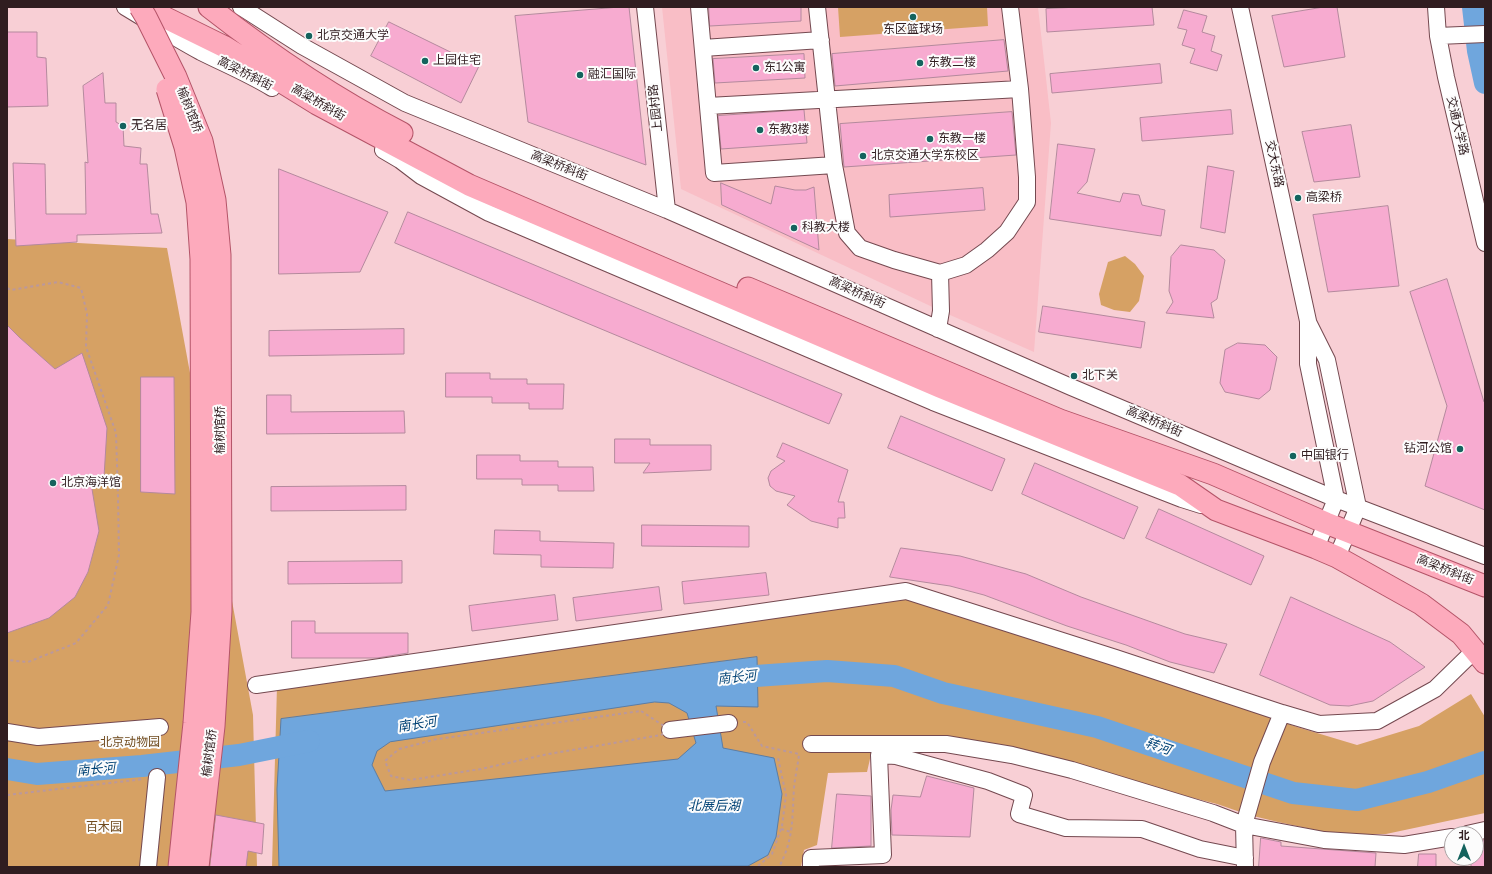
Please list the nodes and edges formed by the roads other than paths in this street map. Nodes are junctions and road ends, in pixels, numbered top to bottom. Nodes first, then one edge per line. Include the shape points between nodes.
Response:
1 (125, 7) edge
2 (140, 7) edge
3 (147, 7) edge
4 (209, 7) edge
5 (241, 7) edge
6 (645, 7) edge
7 (699, 7) edge
8 (817, 7) edge
9 (1010, 7) edge
10 (1240, 7) edge
11 (1436, 7) edge
12 (1485, 34) edge
13 (1438, 36) junction
14 (821, 40) junction
15 (703, 48) junction
16 (326, 89) joint
17 (1020, 89) junction
18 (826, 100) junction
19 (708, 106) junction
20 (834, 165) junction
21 (469, 185) junction
22 (667, 210) junction
23 (489, 213) junction
24 (1485, 243) edge
25 (940, 273) junction
26 (1308, 321) junction
27 (938, 329) junction
28 (1336, 499) junction
29 (1358, 507) junction
30 (1216, 510) junction
31 (1326, 522) junction
32 (1348, 531) junction
33 (1316, 548) junction
34 (1485, 556) edge
35 (1337, 557) junction
36 (1485, 586) edge
37 (1480, 656) edge
38 (256, 685) dead end
39 (1282, 714) junction
40 (729, 723) road end
41 (160, 727) dead end
42 (670, 730) road end
43 (7, 732) edge
44 (811, 744) dead end
45 (157, 777) road end
46 (1244, 825) junction
47 (1444, 838) edge
48 (1245, 863) edge
49 (148, 867) edge
50 (179, 867) edge
51 (198, 867) edge
52 (811, 867) edge

1 - 23 street, 高梁桥斜街 via 173,37 244,72
1 - 50 main road, 榆树馆桥, bridge via 137,22 166,83 185,147 196,202 201,259 202,612 194,723
2 - 51 main road, 榆树馆桥, bridge via 176,77 202,141 215,200 220,255 221,611 214,726
3 - 21 main road, 高粱桥斜街 via 225,47 317,104
4 - 16 main road, 高粱桥斜街 via 246,36
5 - 22 street, 高梁桥斜街 via 302,46 405,102
6 - 22 street, 上园村路
7 - 15 street
8 - 14 street
9 - 17 street
10 - 26 street, 交大东路
11 - 13 street, 交通大学路
12 - 13 street
13 - 24 street, 交通大学路
14 - 15 street
14 - 18 street
15 - 19 street
16 - 31 main road, 高梁桥斜街 via 387,126 485,177 1060,420 1213,474
17 - 18 street
17 - 25 street via 1028,177 1027,202 1007,232 987,250 966,265
18 - 19 street
18 - 20 street
19 - 20 street via 714,173
20 - 25 street via 847,233 860,248
21 - 23 street
21 - 30 main road, 高梁桥斜街 via 940,387 1180,485
22 - 27 street, 高梁桥斜街
23 - 30 street, 高梁桥斜街 via 933,402
25 - 27 street via 941,311
26 - 28 street, 交大东路 via 1308,364
26 - 29 street, 交大东路 via 1327,360
27 - 28 street, 高梁桥斜街
28 - 29 street, 高梁桥斜街
28 - 31 street
29 - 32 street
29 - 34 street, 高梁桥斜街
30 - 33 main road, 高梁桥斜街
31 - 32 main road, 高梁桥斜街
31 - 33 street
32 - 35 street
32 - 36 main road, 高梁桥斜街
33 - 35 main road, 高梁桥斜街
35 - 37 main road, 高梁桥斜街 via 1421,604 1461,634
37 - 39 street via 1435,689 1377,721 1319,724
38 - 39 street via 906,591
39 - 46 street via 1262,762
40 - 42 street
41 - 43 street via 38,737
44 - 46 street via 946,744 1012,755 1206,810
45 - 49 street
46 - 47 street via 1324,840 1404,845
46 - 48 street
48 - 52 street via 1142,829 1066,828 1019,814 1024,795 988,781 896,756 879,756 883,855 811,858

